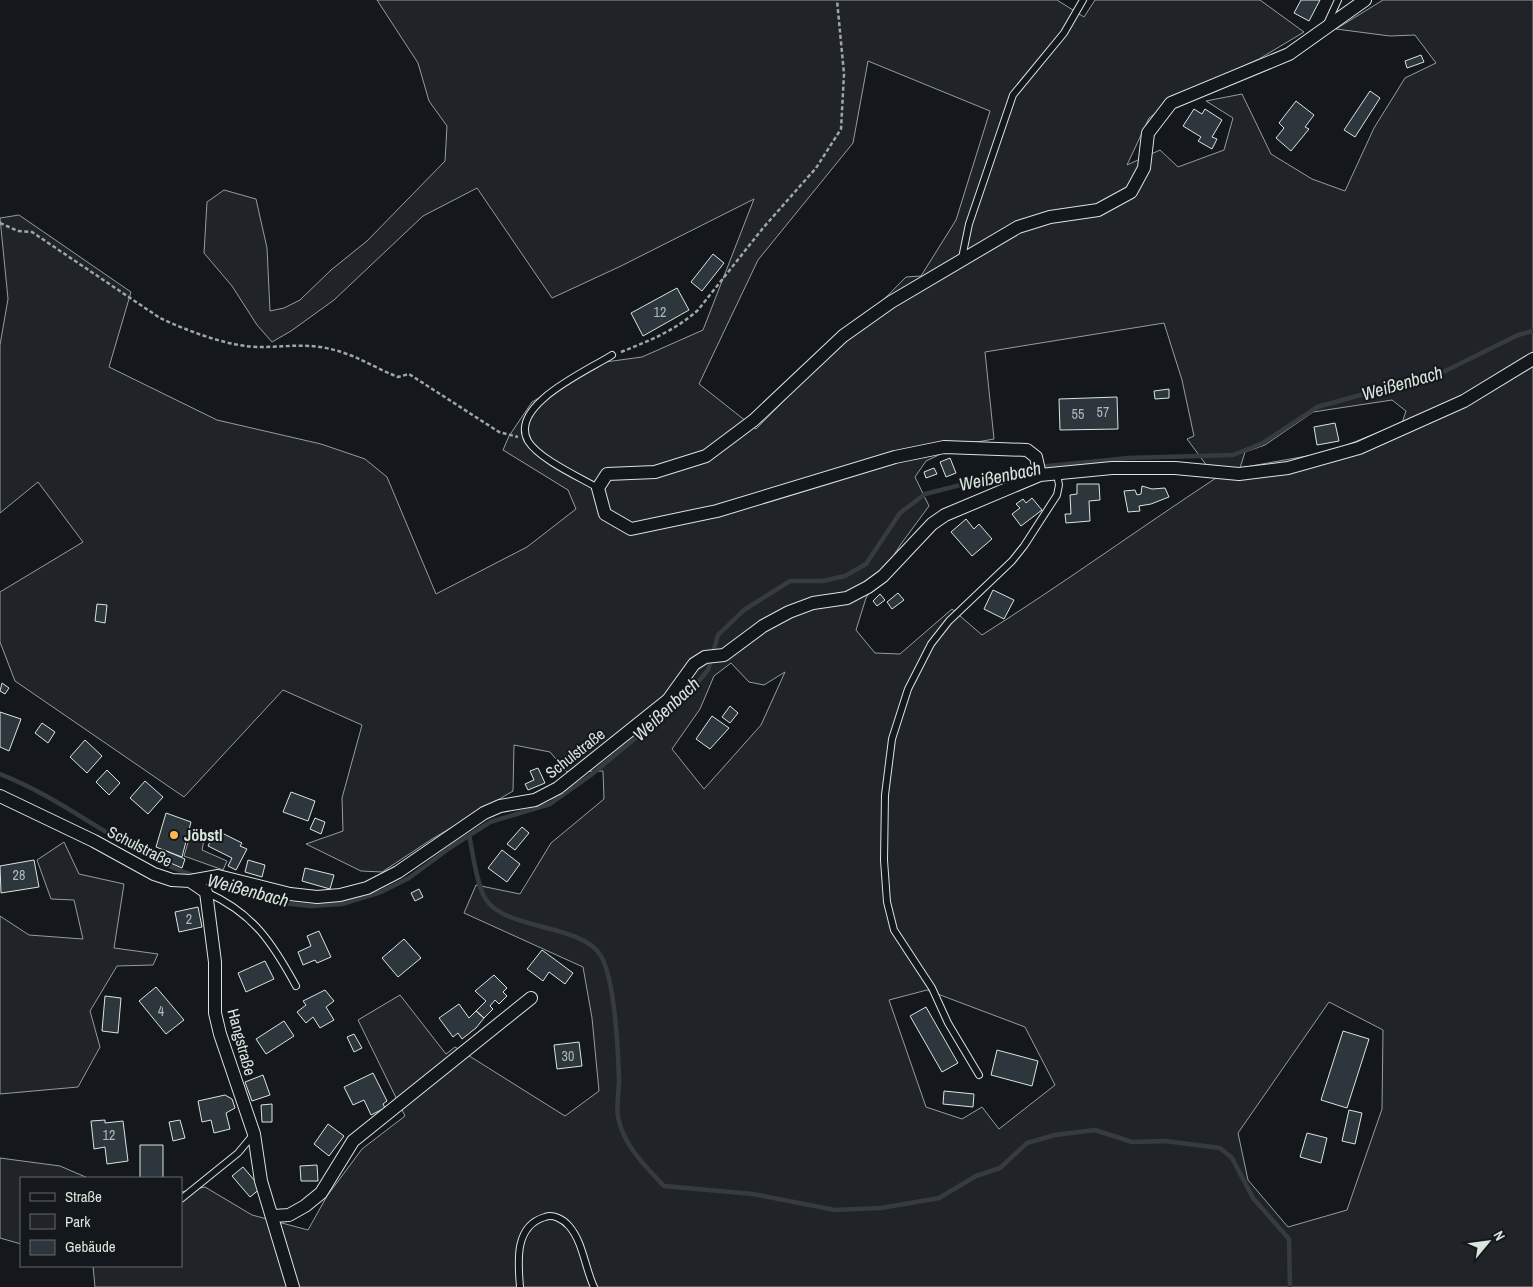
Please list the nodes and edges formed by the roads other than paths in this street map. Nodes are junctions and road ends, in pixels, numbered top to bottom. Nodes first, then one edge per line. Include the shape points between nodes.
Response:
1 (1083, 0) edge
2 (1338, 0) edge
3 (1365, 0) edge
4 (1325, 30) junction
5 (962, 258) junction
6 (612, 355) road end
7 (1533, 359) edge
8 (1039, 474) junction
9 (1057, 474) junction
10 (598, 488) junction
11 (0, 796) edge
12 (198, 880) junction
13 (206, 892) junction
14 (296, 986) dead end
15 (531, 998) dead end
16 (979, 1075) dead end
17 (254, 1134) junction
18 (182, 1198) edge
19 (273, 1216) junction
20 (293, 1287) edge
21 (520, 1287) edge
22 (594, 1287) edge

1 - 5 lane via 1064,33 1013,95 970,224
2 - 4 lane
3 - 4 street
4 - 5 street via 1289,54 1171,103 1148,133 1144,168 1131,192 1098,210 1050,217 1018,227
5 - 10 street via 843,336 754,420 706,456 656,472 607,474
6 - 10 lane via 541,399 532,408 525,427 528,440 542,454
7 - 9 street, Schulstraße via 1464,402 1359,448 1288,468 1238,474 1166,468 1112,468
8 - 9 street, Schulstraße
8 - 10 street via 1036,458 1027,450 944,447 895,456 717,511 632,529 605,514
8 - 12 street, Schulstraße via 945,515 868,588 847,598 813,603 789,612 763,626 724,655 705,657 694,664 668,700 558,788 536,800 500,806 484,813 398,872 367,888 317,897 290,894 218,876
9 - 16 lane via 1057,495 1024,546 949,621 931,644 908,689 892,739 885,795 884,860 887,902 894,930 932,988 948,1023
11 - 12 street, Schulstraße via 154,874 172,880
12 - 13 street
13 - 14 lane via 224,900 259,928 275,948
13 - 17 street, Hangstraße via 215,962 215,1013
15 - 19 street via 353,1141 321,1192 305,1206 289,1214
17 - 18 lane via 238,1153
17 - 19 street, Hangstraße via 262,1181
19 - 20 street, Hangstraße
21 - 22 lane via 518,1260 521,1239 529,1226 547,1216 558,1218 569,1226

